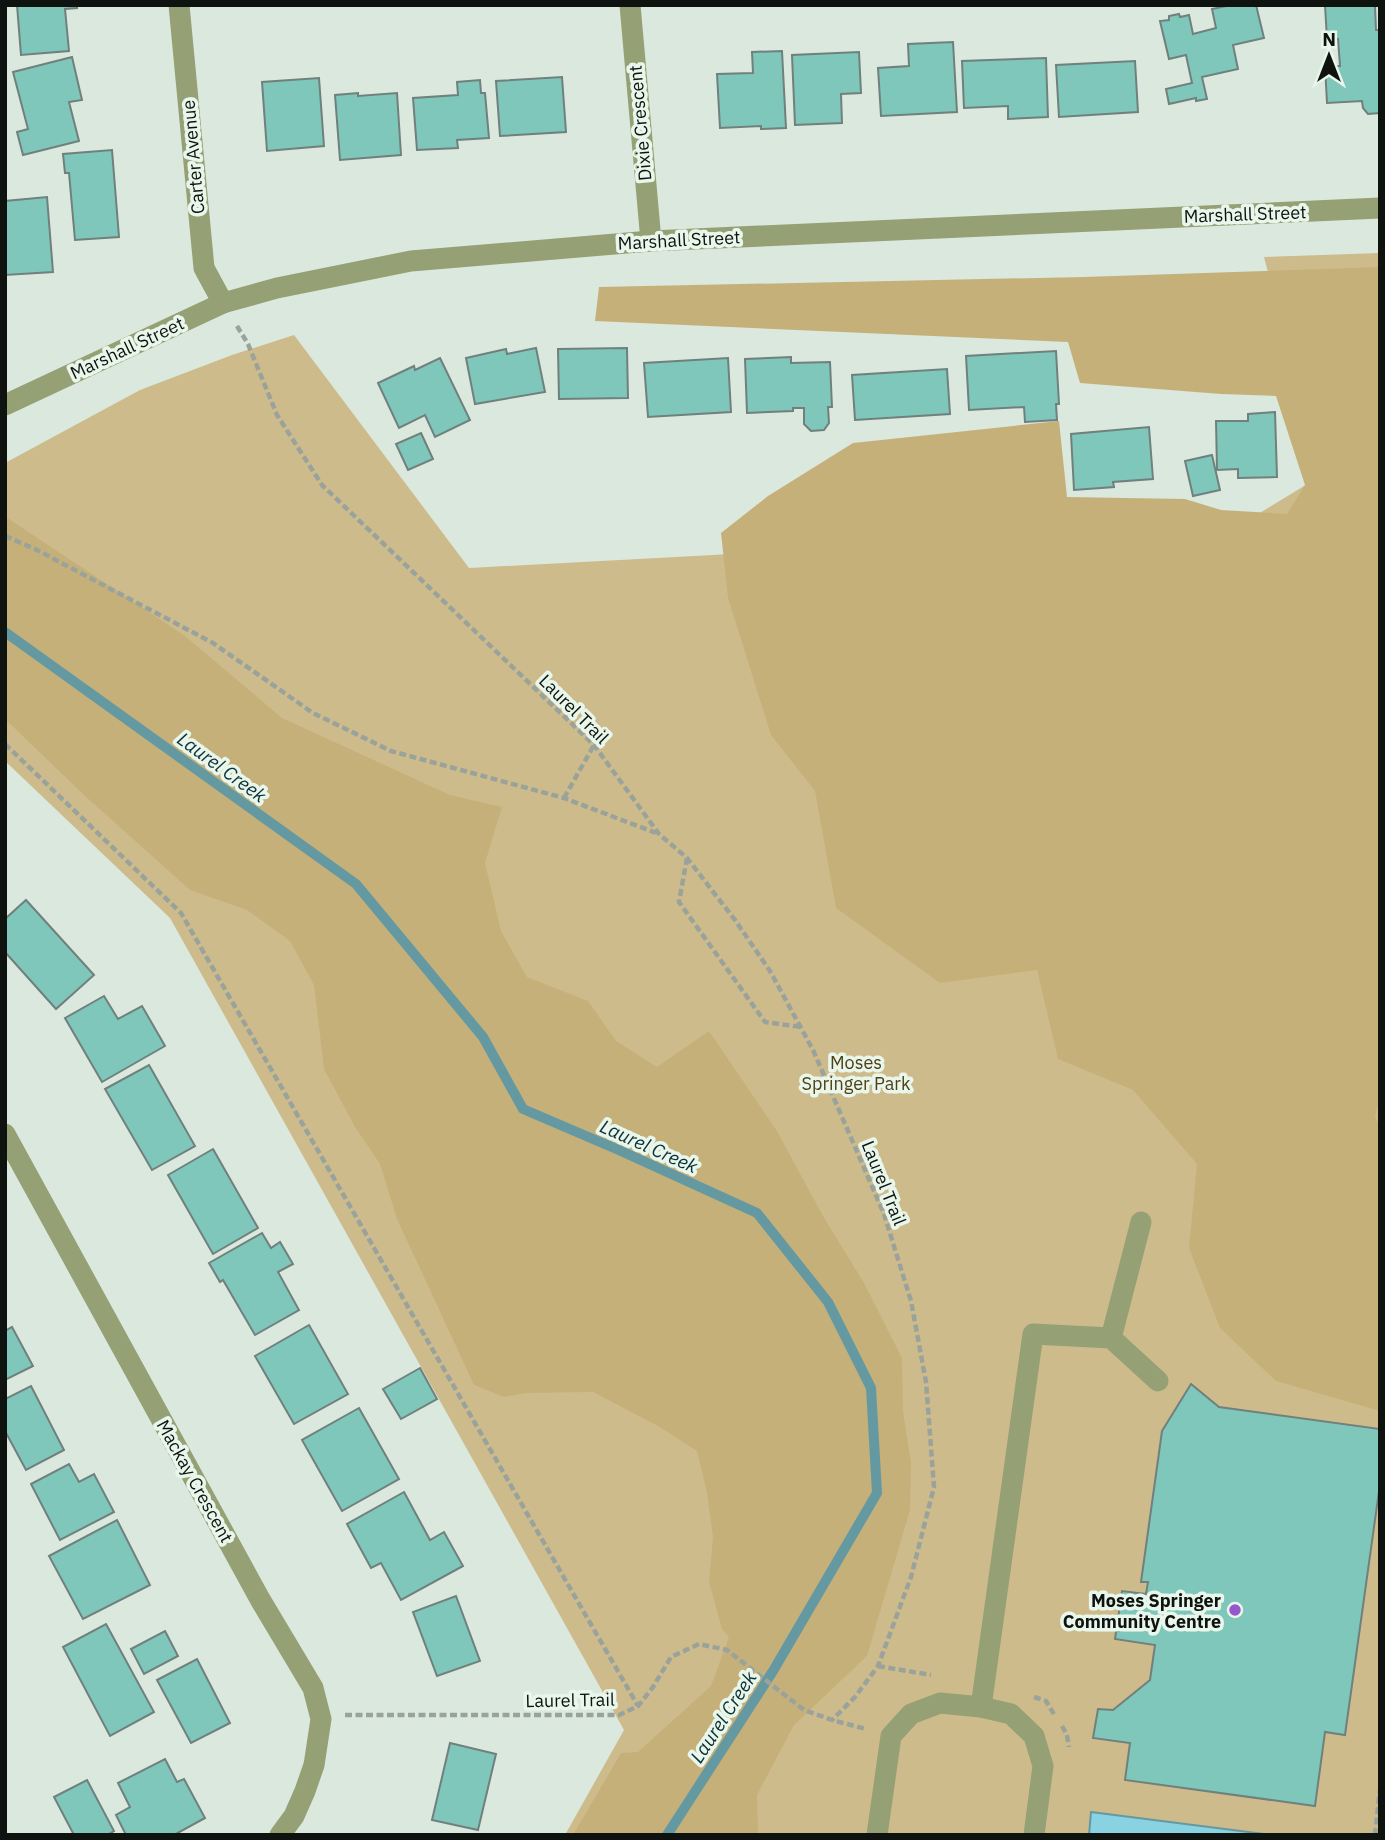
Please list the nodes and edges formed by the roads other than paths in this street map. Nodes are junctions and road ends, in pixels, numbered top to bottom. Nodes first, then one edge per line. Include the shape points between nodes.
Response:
1 (179, 5) edge
2 (630, 5) edge
3 (1380, 208) edge
4 (651, 240) junction
5 (223, 303) junction
6 (5, 405) edge
7 (5, 1134) edge
8 (1141, 1222) dead end
9 (1111, 1338) junction
10 (1158, 1381) dead end
11 (981, 1707) junction
12 (280, 1835) edge
13 (877, 1835) edge
14 (1034, 1835) edge

1 - 5 street, Carter Avenue via 204,268
2 - 4 street, Dixie Crescent
3 - 4 street, Marshall Street
4 - 5 street, Marshall Street via 411,261
5 - 6 street, Marshall Street
7 - 12 street, Mackay Crescent via 313,1688 321,1719 314,1765 294,1816
8 - 9 street
9 - 10 street
9 - 11 street via 1033,1334
11 - 13 street via 940,1703 911,1714 891,1735
11 - 14 street via 1010,1714 1034,1735 1043,1766

